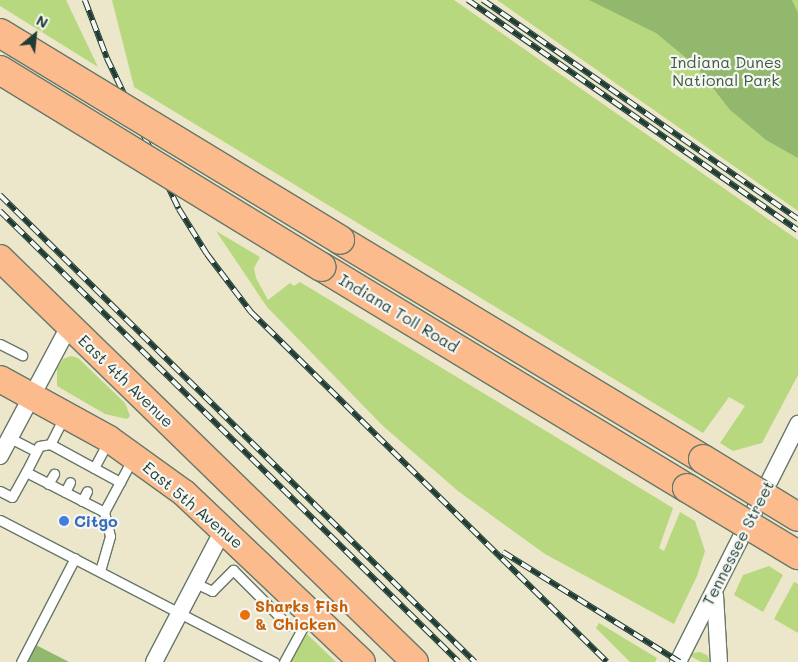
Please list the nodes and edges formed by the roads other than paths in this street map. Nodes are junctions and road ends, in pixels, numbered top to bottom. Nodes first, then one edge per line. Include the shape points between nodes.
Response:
1 (0, 32) edge
2 (0, 70) edge
3 (0, 258) edge
4 (69, 326) junction
5 (1, 347) edge
6 (22, 355) dead end
7 (0, 378) edge
8 (32, 396) junction
9 (65, 415) junction
10 (798, 424) edge
11 (10, 438) junction
12 (109, 439) junction
13 (50, 444) junction
14 (36, 452) junction
15 (134, 455) junction
16 (0, 456) edge
17 (26, 472) junction
18 (95, 472) junction
19 (54, 474) dead end
20 (70, 482) dead end
21 (120, 482) junction
22 (48, 484) junction
23 (0, 491) edge
24 (87, 491) dead end
25 (65, 492) junction
26 (82, 501) junction
27 (104, 512) junction
28 (798, 517) edge
29 (0, 520) edge
30 (224, 528) junction
31 (798, 555) edge
32 (75, 558) junction
33 (250, 570) junction
34 (100, 571) junction
35 (196, 583) junction
36 (715, 590) junction
37 (280, 600) junction
38 (180, 612) junction
39 (311, 613) junction
40 (289, 626) dead end
41 (21, 662) edge
42 (154, 662) edge
43 (274, 662) edge
44 (284, 662) edge
45 (362, 662) edge
46 (415, 662) edge
47 (678, 662) edge
48 (719, 662) edge

1 - 28 highway, Indiana Toll Road, bridge
2 - 31 highway, Indiana Toll Road, bridge
3 - 4 main road, East 4th Avenue
4 - 8 street
4 - 46 main road, East 4th Avenue
5 - 6 lane
7 - 8 main road, East 5th Avenue
8 - 9 main road, East 5th Avenue
8 - 11 street
9 - 12 main road, East 5th Avenue
9 - 13 lane
10 - 36 street, Tennessee Street
11 - 14 lane
11 - 16 street
12 - 15 main road, East 5th Avenue
12 - 18 lane
13 - 14 lane via 39,446
13 - 18 lane via 63,456
14 - 17 lane
15 - 21 lane
15 - 30 main road, East 5th Avenue
17 - 22 lane
17 - 23 lane via 12,498
18 - 21 lane
19 - 22 lane
20 - 25 lane
21 - 27 lane
22 - 25 lane
24 - 26 lane
25 - 26 lane
26 - 27 lane
27 - 34 lane via 109,544
29 - 32 lane
30 - 33 main road, East 5th Avenue
30 - 35 street
32 - 34 lane
32 - 41 lane
33 - 35 lane via 233,570 212,591
33 - 37 main road, East 5th Avenue
34 - 38 lane
35 - 38 street
36 - 47 street, Tennessee Street
36 - 48 street
37 - 39 main road, East 5th Avenue
37 - 40 lane
38 - 42 street
38 - 43 lane
39 - 44 lane
39 - 45 main road, East 5th Avenue

